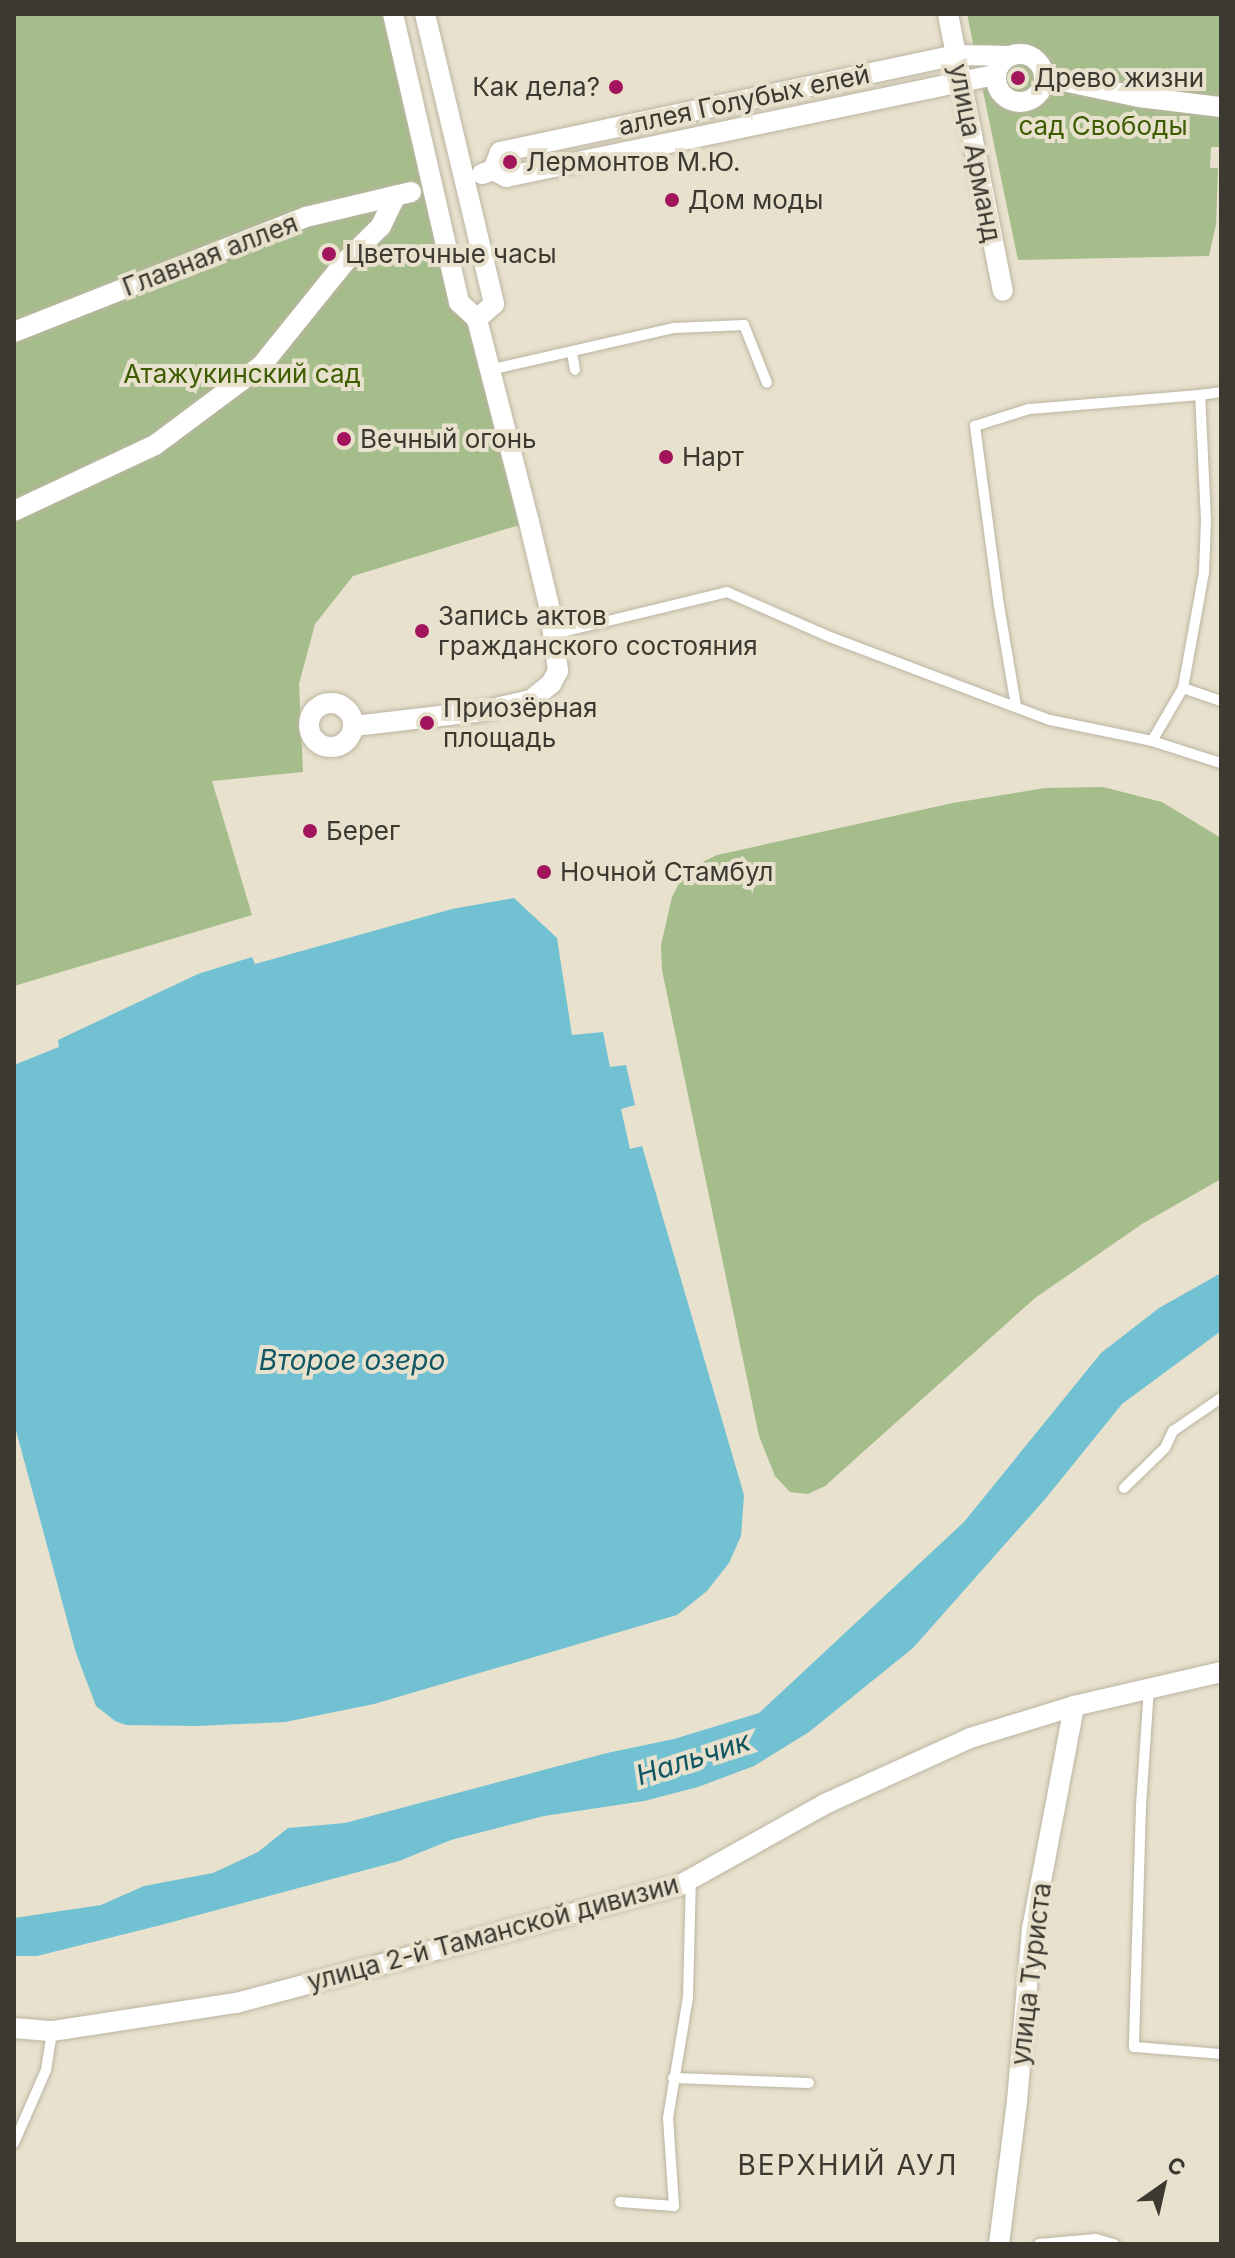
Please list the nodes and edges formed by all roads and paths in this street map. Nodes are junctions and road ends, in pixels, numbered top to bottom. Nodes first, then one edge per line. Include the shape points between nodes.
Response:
1 (948, 14) edge
2 (425, 17) edge
3 (395, 20) edge
4 (956, 55) junction
5 (1008, 56) junction
6 (995, 75) junction
7 (1044, 77) junction
8 (961, 81) junction
9 (1221, 107) edge
10 (1003, 291) dead end
11 (477, 319) junction
12 (14, 332) edge
13 (572, 353) junction
14 (489, 370) junction
15 (575, 370) dead end
16 (767, 383) dead end
17 (1221, 392) edge
18 (1200, 395) junction
19 (14, 511) edge
20 (554, 634) junction
21 (1183, 688) junction
22 (1221, 701) edge
23 (1016, 706) junction
24 (354, 726) dead end
25 (1152, 741) junction
26 (1221, 763) edge
27 (1221, 1398) edge
28 (1124, 1488) dead end
29 (1221, 1672) edge
30 (1149, 1688) junction
31 (1074, 1706) junction
32 (691, 1878) junction
33 (14, 2028) edge
34 (52, 2031) junction
35 (1221, 2054) edge
36 (673, 2078) junction
37 (809, 2083) dead end
38 (14, 2143) edge
39 (620, 2202) dead end
40 (999, 2244) edge
41 (1039, 2244) edge
42 (1114, 2244) edge

1 - 4 street, улица Арманд
2 - 3 street
2 - 11 street via 494,304
3 - 11 street via 459,302
4 - 5 street, аллея Голубых елей
4 - 8 street, улица Арманд
4 - 8 street, аллея Голубых елей via 500,152 488,172 506,177
5 - 6 street
5 - 7 street via 1032,57
6 - 7 street via 1003,97 1017,103 1039,93
6 - 8 street, аллея Голубых елей
7 - 9 street
8 - 10 street, улица Арманд
11 - 14 street
12 - 19 street, Главная аллея via 306,217 403,193 261,366 155,445
13 - 14 lane
13 - 15 lane
13 - 16 lane via 674,328 744,325
14 - 20 street
17 - 18 lane
18 - 21 lane via 1204,572
18 - 23 lane via 1029,409 975,426
20 - 23 lane via 727,592 830,637
20 - 24 street via 558,671 531,700
21 - 22 lane
21 - 25 lane
23 - 25 lane via 1050,720
25 - 26 lane
27 - 28 lane via 1173,1431 1165,1448
29 - 30 street, улица 2-й Таманской дивизии
30 - 31 street, улица 2-й Таманской дивизии
30 - 35 lane via 1134,2047
31 - 32 street, улица 2-й Таманской дивизии via 954,1745 827,1803
31 - 40 street, улица Туриста via 1032,1929
32 - 34 street, улица 2-й Таманской дивизии via 565,1918 483,1935 236,2003
32 - 36 lane via 688,1997
33 - 34 street, улица 2-й Таманской дивизии
34 - 38 lane via 46,2070
36 - 37 lane
36 - 39 lane via 668,2118 674,2206
41 - 42 lane via 1096,2239

